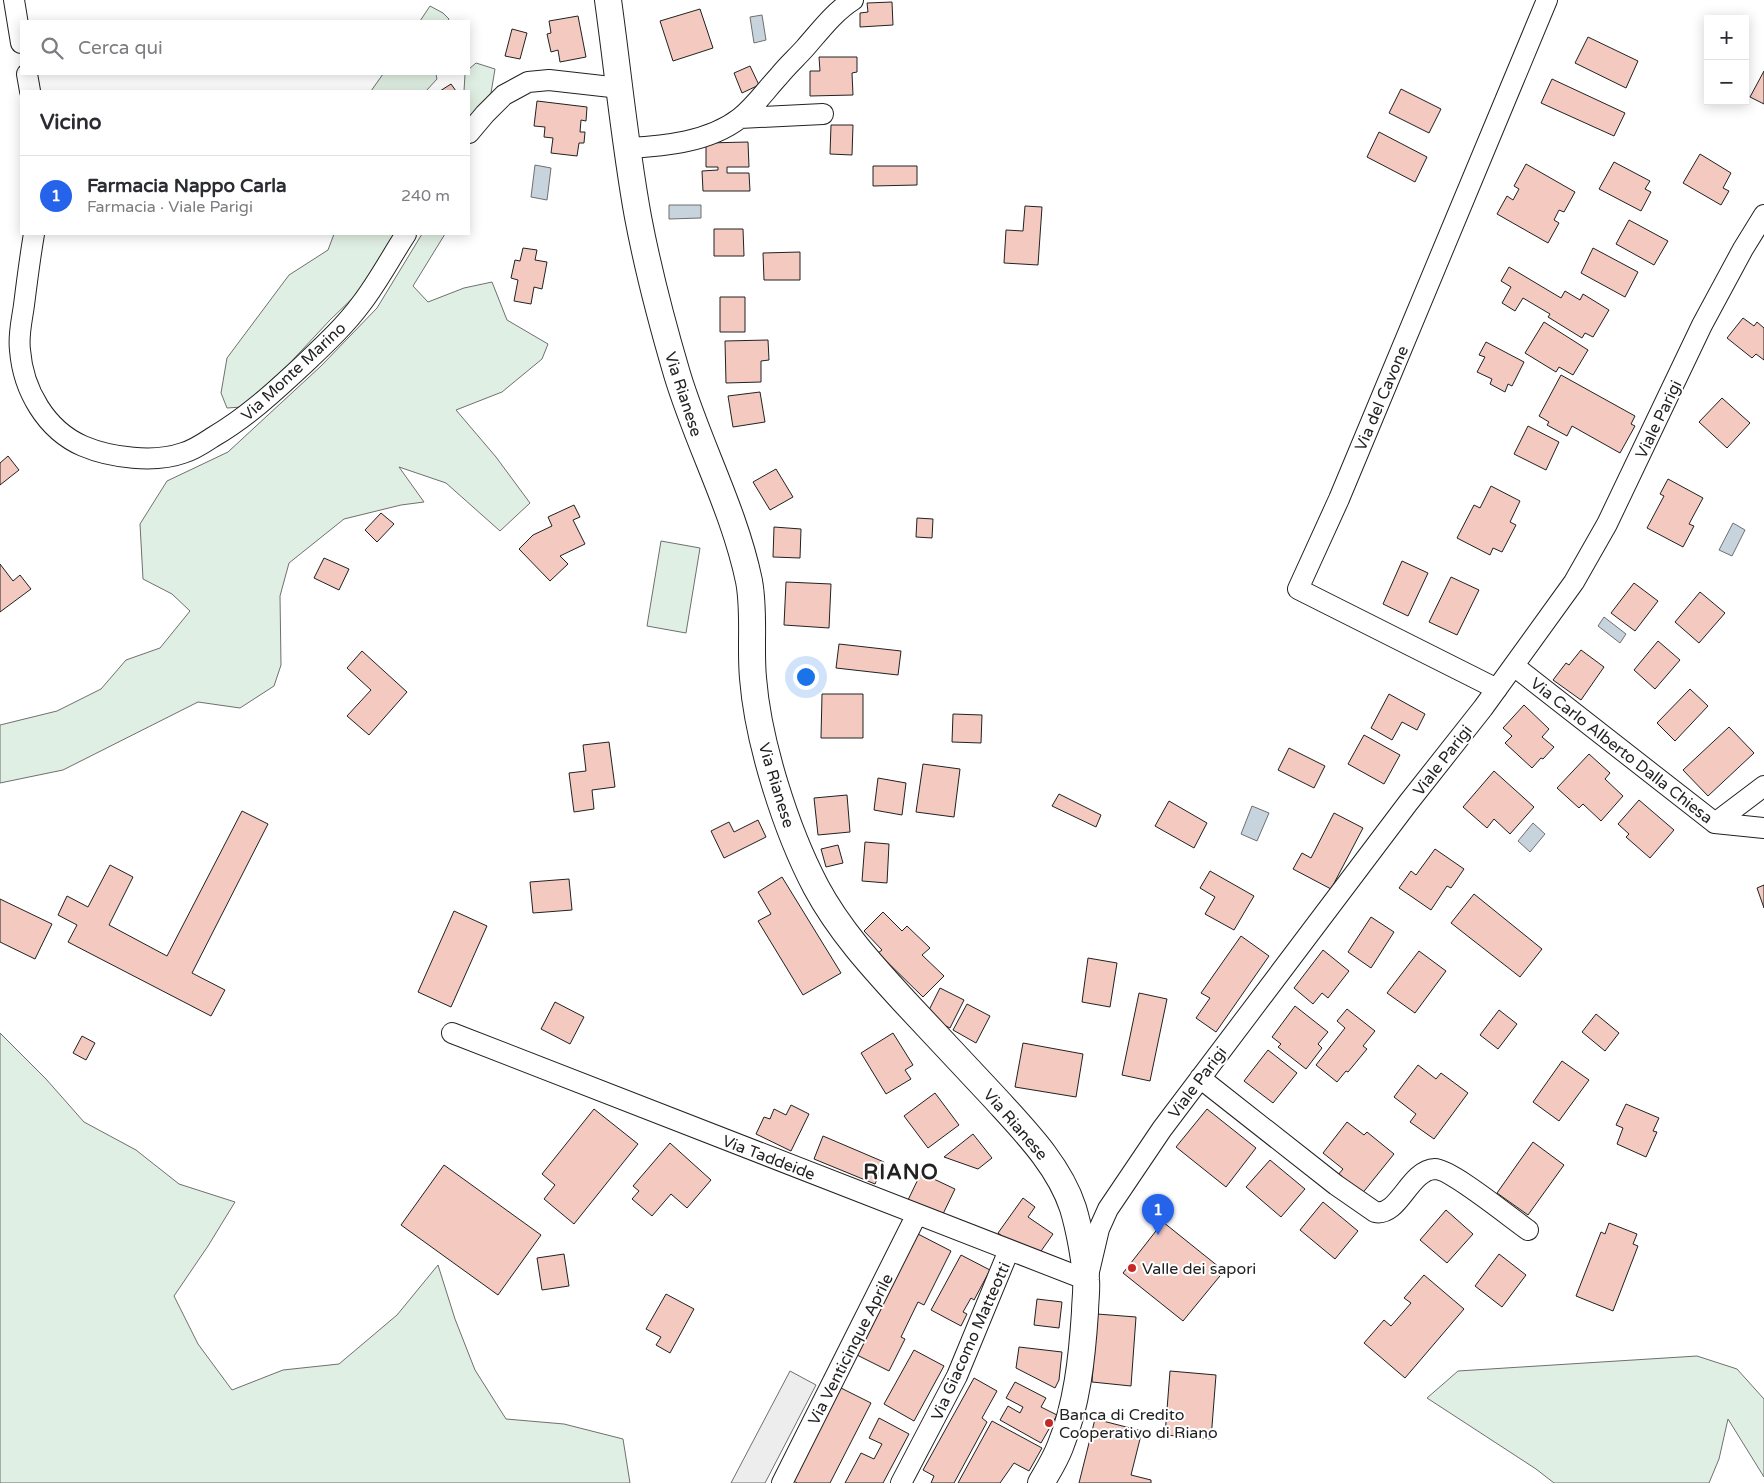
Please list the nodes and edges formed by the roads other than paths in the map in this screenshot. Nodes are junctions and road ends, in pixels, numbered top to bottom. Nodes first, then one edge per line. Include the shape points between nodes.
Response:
1 (14, 0) edge
2 (608, 0) edge
3 (853, 0) edge
4 (1547, 0) edge
5 (20, 36) edge
6 (27, 75) edge
7 (620, 88) junction
8 (30, 90) edge
9 (823, 114) dead end
10 (740, 118) junction
11 (470, 132) edge
12 (628, 148) junction
13 (1764, 215) edge
14 (34, 235) edge
15 (405, 235) edge
16 (1514, 666) junction
17 (1497, 689) junction
18 (1764, 786) edge
19 (1715, 824) junction
20 (1764, 828) edge
21 (452, 1033) dead end
22 (1200, 1078) junction
23 (917, 1214) junction
24 (1528, 1230) dead end
25 (1009, 1250) junction
26 (1087, 1280) junction
27 (782, 1483) edge
28 (901, 1483) edge
29 (1041, 1483) edge

1 - 5 street
2 - 7 main road, Via Rianese
3 - 10 street via 824,26
4 - 17 street, Via del Cavone via 1339,499 1298,589
6 - 8 street
7 - 11 street via 549,80 528,82 504,95
7 - 12 main road, Via Rianese
9 - 10 street
10 - 12 street via 717,131 691,139 660,146
12 - 26 main road, Via Rianese via 643,241 672,356 748,578 753,681 762,734 800,853 826,905 861,953 1014,1119 1056,1172 1074,1213
13 - 16 street, Viale Parigi via 1707,317 1585,565
14 - 15 street, Via Monte Marino via 20,346 33,397 52,424 80,444 110,454 154,458 191,450 233,426 262,404 352,315 374,287
16 - 17 street, Viale Parigi
16 - 19 street, Via Carlo Alberto Dalla Chiesa
17 - 22 street, Viale Parigi
18 - 19 street
19 - 20 street, Via Carlo Alberto Dalla Chiesa
21 - 23 street, Via Taddeide
22 - 24 street via 1336,1185 1376,1212 1390,1209 1417,1179 1436,1169 1452,1175
22 - 26 street, Viale Parigi via 1108,1209 1099,1230
23 - 25 street, Via Taddeide
23 - 27 street, Via Venticinque Aprile
25 - 26 street, Via Taddeide
25 - 28 street, Via Giacomo Matteotti via 958,1376
26 - 29 main road, Via Rianese via 1084,1334 1074,1399 1061,1445

